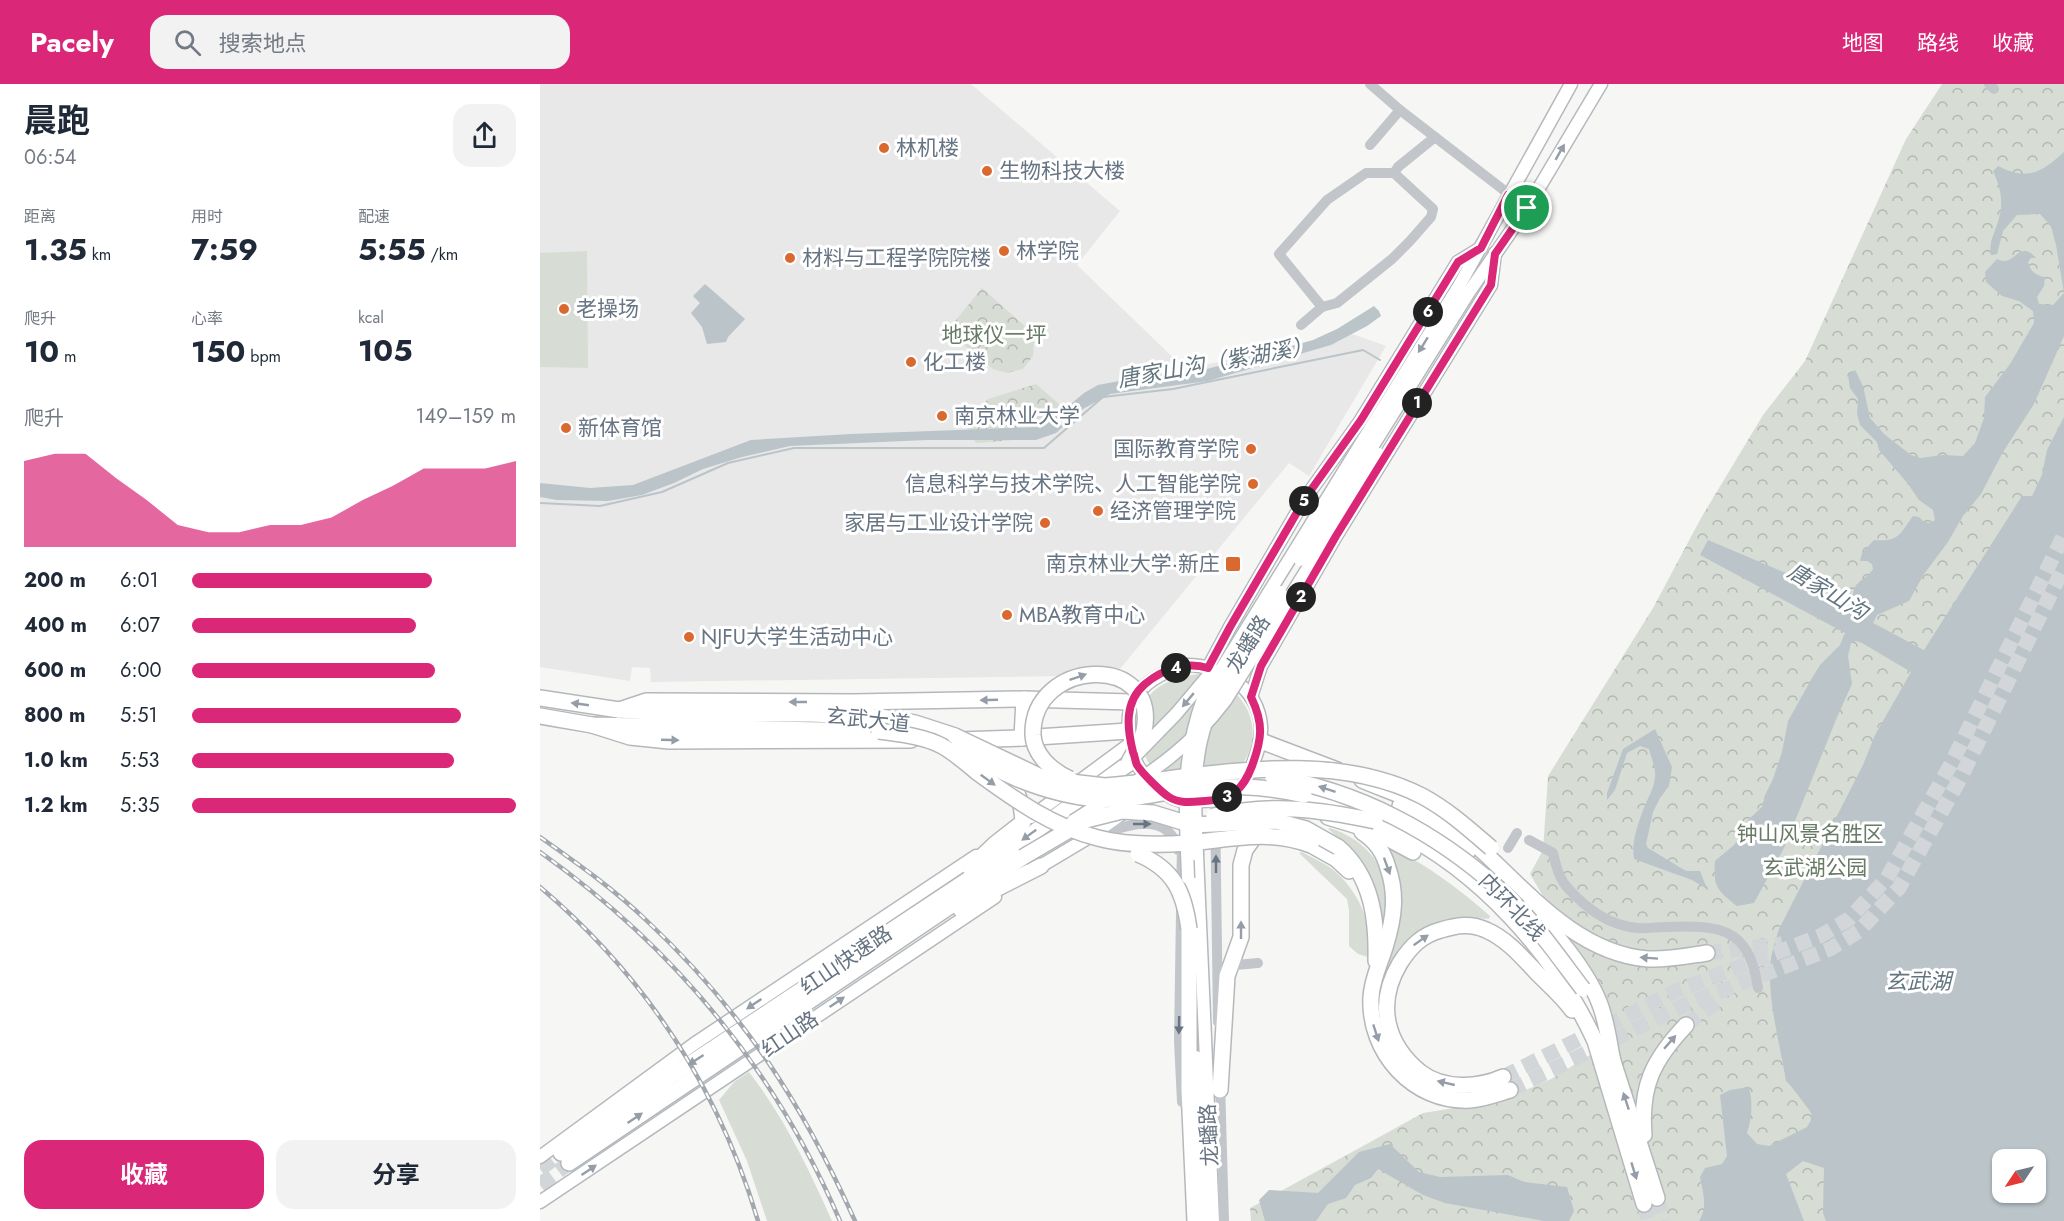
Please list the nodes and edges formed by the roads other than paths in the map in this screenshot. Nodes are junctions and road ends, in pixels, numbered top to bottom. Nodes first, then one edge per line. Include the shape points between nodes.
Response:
1 (1370, 84) edge
2 (1571, 84) edge
3 (1601, 84) edge
4 (1400, 110) junction
5 (1435, 137) junction
6 (1370, 145) dead end
7 (1394, 173) junction
8 (1508, 195) junction
9 (1527, 208) junction
10 (1481, 248) junction
11 (1495, 254) junction
12 (1470, 280) junction
13 (1322, 307) junction
14 (1301, 325) dead end
15 (1361, 420) junction
16 (1391, 445) junction
17 (1208, 668) junction
18 (1251, 697) junction
19 (540, 698) edge
20 (1024, 699) junction
21 (1131, 702) junction
22 (619, 710) junction
23 (540, 716) edge
24 (668, 720) junction
25 (592, 725) junction
26 (1130, 737) junction
27 (1022, 738) junction
28 (1261, 741) junction
29 (943, 743) junction
30 (1319, 762) junction
31 (1128, 764) junction
32 (1220, 772) junction
33 (1082, 784) junction
34 (1158, 788) junction
35 (1234, 795) junction
36 (1215, 801) junction
37 (1184, 802) junction
38 (1300, 808) junction
39 (1375, 821) junction
40 (1023, 822) junction
41 (1349, 824) junction
42 (1192, 825) junction
43 (1517, 833) dead end
44 (1093, 839) junction
45 (1529, 840) dead end
46 (995, 844) junction
47 (1508, 848) dead end
48 (1337, 853) junction
49 (1023, 857) junction
50 (1181, 862) junction
51 (1041, 866) junction
52 (976, 881) junction
53 (1545, 908) junction
54 (1707, 953) tunnel mouth
55 (867, 955) junction
56 (1258, 963) dead end
57 (1236, 965) dead end
58 (1375, 976) junction
59 (1758, 988) dead end
60 (1570, 1007) junction
61 (1686, 1025) tunnel mouth
62 (1613, 1062) junction
63 (1220, 1090) junction
64 (1611, 1098) junction
65 (1645, 1156) junction
66 (540, 1157) edge
67 (565, 1158) tunnel mouth
68 (540, 1202) edge
69 (1189, 1221) edge
70 (1195, 1221) edge
71 (1203, 1221) edge
72 (1213, 1221) edge
73 (1224, 1221) edge

1 - 4 street
2 - 8 main road, 龙蟠路
9 -> 3 main road, 龙蟠路
4 - 5 street
4 - 6 street
5 - 7 street
5 - 8 street
7 - 13 street via 1433,209 1431,217 1392,259 1337,303
7 - 13 street via 1366,173 1327,200 1279,254
8 - 9 street
8 - 10 main road, 龙蟠路
9 - 11 main road, 龙蟠路
10 - 12 main road, 龙蟠路
10 - 15 main road via 1458,262
11 - 12 main road, 龙蟠路
11 - 16 main road via 1491,285
12 -> 71 main road, 龙蟠路, bridge via 1212,683 1196,718 1187,759 1186,796
12 - 72 main road, 龙蟠路, bridge via 1221,687 1202,736 1195,784
13 - 14 street
15 - 17 main road via 1306,497
15 -> 31 main road, bridge via 1357,440 1234,641 1176,714
16 - 18 main road via 1261,666
16 - 49 main road, bridge via 1379,454 1215,714 1146,775 1055,832
17 - 18 main road via 1232,677
17 - 21 main road via 1184,665 1167,671 1145,685
18 - 28 main road via 1258,711
22 -> 19 highway, 玄武大道
20 - 21 highway
20 -> 22 highway via 646,701
20 - 27 highway
21 - 26 main road
22 - 24 highway, 玄武大道
23 - 25 highway, 玄武大道
24 - 25 highway, 玄武大道
24 - 29 highway, 玄武大道, bridge via 879,731
24 - 33 highway, 玄武大道, bridge via 812,714 897,719 955,736 1041,777
25 -> 29 highway via 630,737 669,741
26 - 27 highway
26 - 34 main road via 1137,765
26 - 40 main road
27 - 29 highway
28 - 30 highway
28 - 35 main road via 1247,779
29 - 39 highway, bridge via 1016,778 1069,795 1122,799 1246,785 1304,795
29 - 40 highway via 985,759 1002,772 1018,792
29 -> 44 highway, bridge via 1007,794
30 - 53 highway via 1444,818
30 - 62 highway via 1415,813 1467,850 1532,908 1570,954 1600,1003
33 -> 31 highway, bridge via 1054,770 1034,745 1037,712 1047,695 1064,682 1104,673 1119,677 1135,690 1145,714 1144,730
31 -> 52 highway, 红山快速路, bridge
32 - 33 highway, 玄武大道, bridge via 1105,786
32 - 53 highway, bridge via 1343,772 1408,790 1460,821 1522,879
62 -> 32 highway, 内环北线, bridge via 1596,1011 1583,989 1501,891 1450,850 1359,800 1310,784
34 - 37 main road
34 - 44 main road, 红山路
35 - 36 main road
35 - 38 highway
36 - 37 main road
63 -> 36 street, 龙蟠路
37 - 50 street, 龙蟠路
38 - 39 highway, bridge
38 - 41 highway
38 - 42 highway, bridge via 1236,812
63 -> 38 highway via 1227,976 1242,937 1242,858 1253,838 1278,813 1286,808
39 - 64 highway, 内环北线 via 1420,844 1466,877 1515,921 1559,977 1585,1020
40 - 46 highway
41 -> 58 highway via 1375,842 1386,860 1392,882 1393,916
41 - 60 highway via 1374,831 1415,853 1467,888 1521,942
42 - 48 highway, 红山快速路, bridge via 1276,821 1306,829
42 - 49 highway, 红山快速路, bridge via 1143,811 1122,811 1086,820
43 - 47 street
44 - 48 highway, bridge via 1163,844 1272,836
44 -> 50 street via 1137,823 1163,827 1177,844
44 - 51 main road, 红山路
44 - 70 highway, bridge via 1153,860 1174,880 1185,906 1189,929 1189,1089
45 - 59 street via 1553,854 1558,875 1572,893 1608,920 1638,928 1700,926 1734,935 1742,942 1755,969
46 - 55 highway
46 -> 66 main road via 694,1044
48 - 58 highway via 1347,855 1366,885 1376,928
49 - 52 highway, 红山快速路
50 -> 69 street, 龙蟠路 via 1179,1041
51 - 55 highway via 986,894 932,930
68 -> 51 main road, 红山路
52 - 55 highway, 红山快速路
54 -> 53 highway via 1662,959 1618,953 1590,942
55 - 67 highway, 红山快速路 via 670,1077
56 - 57 street
58 -> 60 highway via 1371,1005 1374,1026 1387,1058 1402,1076 1423,1090 1450,1099 1484,1098 1506,1083 1447,1084 1425,1076 1400,1052 1389,1030 1386,1003 1394,973 1418,940 1455,925 1484,929 1507,943
60 - 64 highway
65 -> 61 highway via 1642,1114 1648,1078 1662,1052
65 -> 62 highway, 内环北线
63 - 73 street, 龙蟠路
64 -> 65 highway, 内环北线 via 1651,1201

